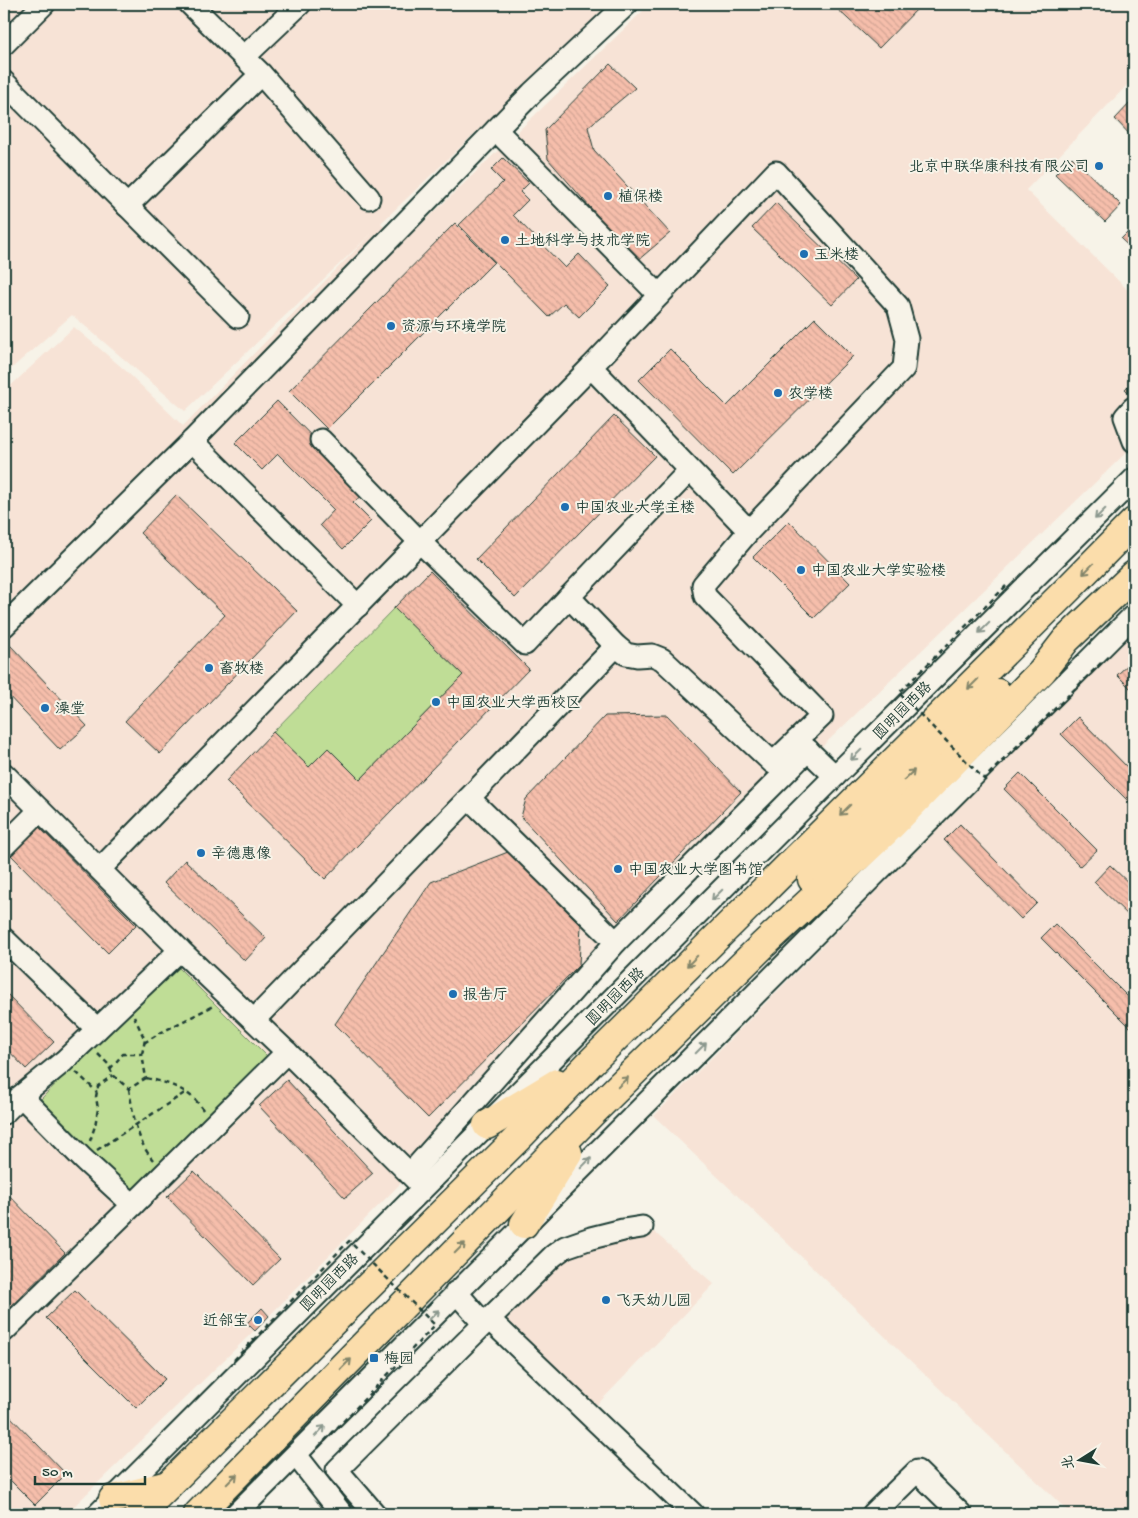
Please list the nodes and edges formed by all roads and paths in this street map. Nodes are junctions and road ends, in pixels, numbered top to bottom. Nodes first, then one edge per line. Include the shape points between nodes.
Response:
1 (44, 4) edge
2 (190, 4) edge
3 (300, 4) edge
4 (628, 4) edge
5 (4, 44) edge
6 (244, 57) junction
7 (261, 74) junction
8 (4, 82) edge
9 (496, 130) junction
10 (369, 198) dead end
11 (127, 206) junction
12 (659, 295) junction
13 (238, 317) dead end
14 (591, 367) junction
15 (1133, 408) edge
16 (321, 440) dead end
17 (192, 441) junction
18 (1134, 441) edge
19 (690, 470) junction
20 (1134, 480) edge
21 (1134, 522) edge
22 (749, 531) junction
23 (419, 541) junction
24 (1134, 575) edge
25 (1006, 586) dead end
26 (569, 597) junction
27 (358, 606) junction
28 (1134, 615) edge
29 (4, 626) edge
30 (616, 646) junction
31 (1101, 663) dead end
32 (803, 745) junction
33 (4, 774) edge
34 (835, 776) junction
35 (469, 798) junction
36 (40, 810) junction
37 (4, 846) edge
38 (100, 869) junction
39 (4, 939) edge
40 (616, 942) junction
41 (180, 950) junction
42 (230, 998) junction
43 (122, 1005) junction
44 (254, 1020) junction
45 (91, 1035) junction
46 (144, 1043) junction
47 (287, 1052) junction
48 (142, 1054) junction
49 (64, 1061) junction
50 (589, 1064) junction
51 (110, 1070) junction
52 (113, 1075) junction
53 (146, 1078) junction
54 (129, 1089) junction
55 (97, 1092) junction
56 (186, 1092) junction
57 (21, 1096) junction
58 (4, 1113) edge
59 (592, 1113) junction
60 (135, 1125) junction
61 (487, 1125) junction
62 (213, 1126) junction
63 (83, 1159) junction
64 (165, 1174) junction
65 (417, 1181) junction
66 (134, 1206) junction
67 (524, 1224) junction
68 (642, 1227) dead end
69 (456, 1292) junction
70 (487, 1321) junction
71 (4, 1331) edge
72 (234, 1360) dead end
73 (306, 1453) junction
74 (168, 1485) junction
75 (105, 1506) edge
76 (139, 1514) edge
77 (198, 1514) edge
78 (236, 1514) edge
79 (342, 1514) edge
80 (375, 1514) edge
81 (693, 1514) edge
82 (873, 1514) edge
83 (961, 1514) edge

1 - 5 street
2 - 6 street
3 - 6 street
4 - 9 street
6 - 7 street
7 - 10 street
7 - 11 street
8 - 11 street
9 - 12 street
9 - 17 street
11 - 13 street
12 - 14 street
12 - 22 street via 776,172 898,306 906,338 904,368
14 - 19 street
14 - 23 street
15 - 18 street via 1124,417
16 - 23 street
17 - 27 street
17 - 29 street
19 - 22 street
19 - 26 street
20 -> 34 street, 圆明园西路
21 -> 50 main road, 圆明园西路
22 - 32 street via 703,585 705,596 822,716
23 - 26 street via 525,644
23 - 27 street
59 -> 24 main road via 764,944 792,901 868,814 971,716 1040,655 1066,640
25 - 31 path, bridge via 899,693 984,779
26 - 30 street
27 - 38 street
67 -> 28 street
30 - 32 street via 626,654 662,658 773,763
30 - 35 street
32 - 34 street
32 - 40 street
33 - 36 street
34 -> 61 street, 圆明园西路
35 - 40 street
35 - 44 street
36 - 37 street
36 - 38 street
38 - 41 street
39 - 45 street
40 - 65 street
41 - 42 street
41 - 43 street
42 - 44 street
42 - 46 path
43 - 45 street
43 - 46 path via 136,1019
44 - 47 street
45 - 49 street
45 - 51 path
46 - 48 path
47 - 62 street
47 - 65 street
48 - 51 path via 123,1054
48 - 53 path
49 - 55 path
49 - 57 street
50 - 61 main road
50 - 74 main road, 圆明园西路
51 - 52 path
52 - 54 path
52 - 55 path via 98,1086
53 - 54 path
53 - 56 path
54 - 60 path
55 - 63 path via 95,1126
56 - 60 path
56 - 62 path
57 - 58 street
57 - 63 street
59 - 67 main road
77 -> 59 main road
60 - 63 path
60 - 64 path via 148,1154
61 - 65 street, 圆明园西路
62 - 64 street
63 - 66 street
64 - 66 street
65 - 75 street, 圆明园西路
66 - 71 street
67 - 69 street
68 - 70 street via 565,1247
69 - 70 street
73 -> 69 street
70 - 80 street via 337,1470
70 - 81 street
72 - 73 path, bridge via 349,1241 435,1325
73 - 78 street
73 - 79 street
74 - 75 main road
74 - 76 main road, 圆明园西路
82 - 83 street via 917,1471

